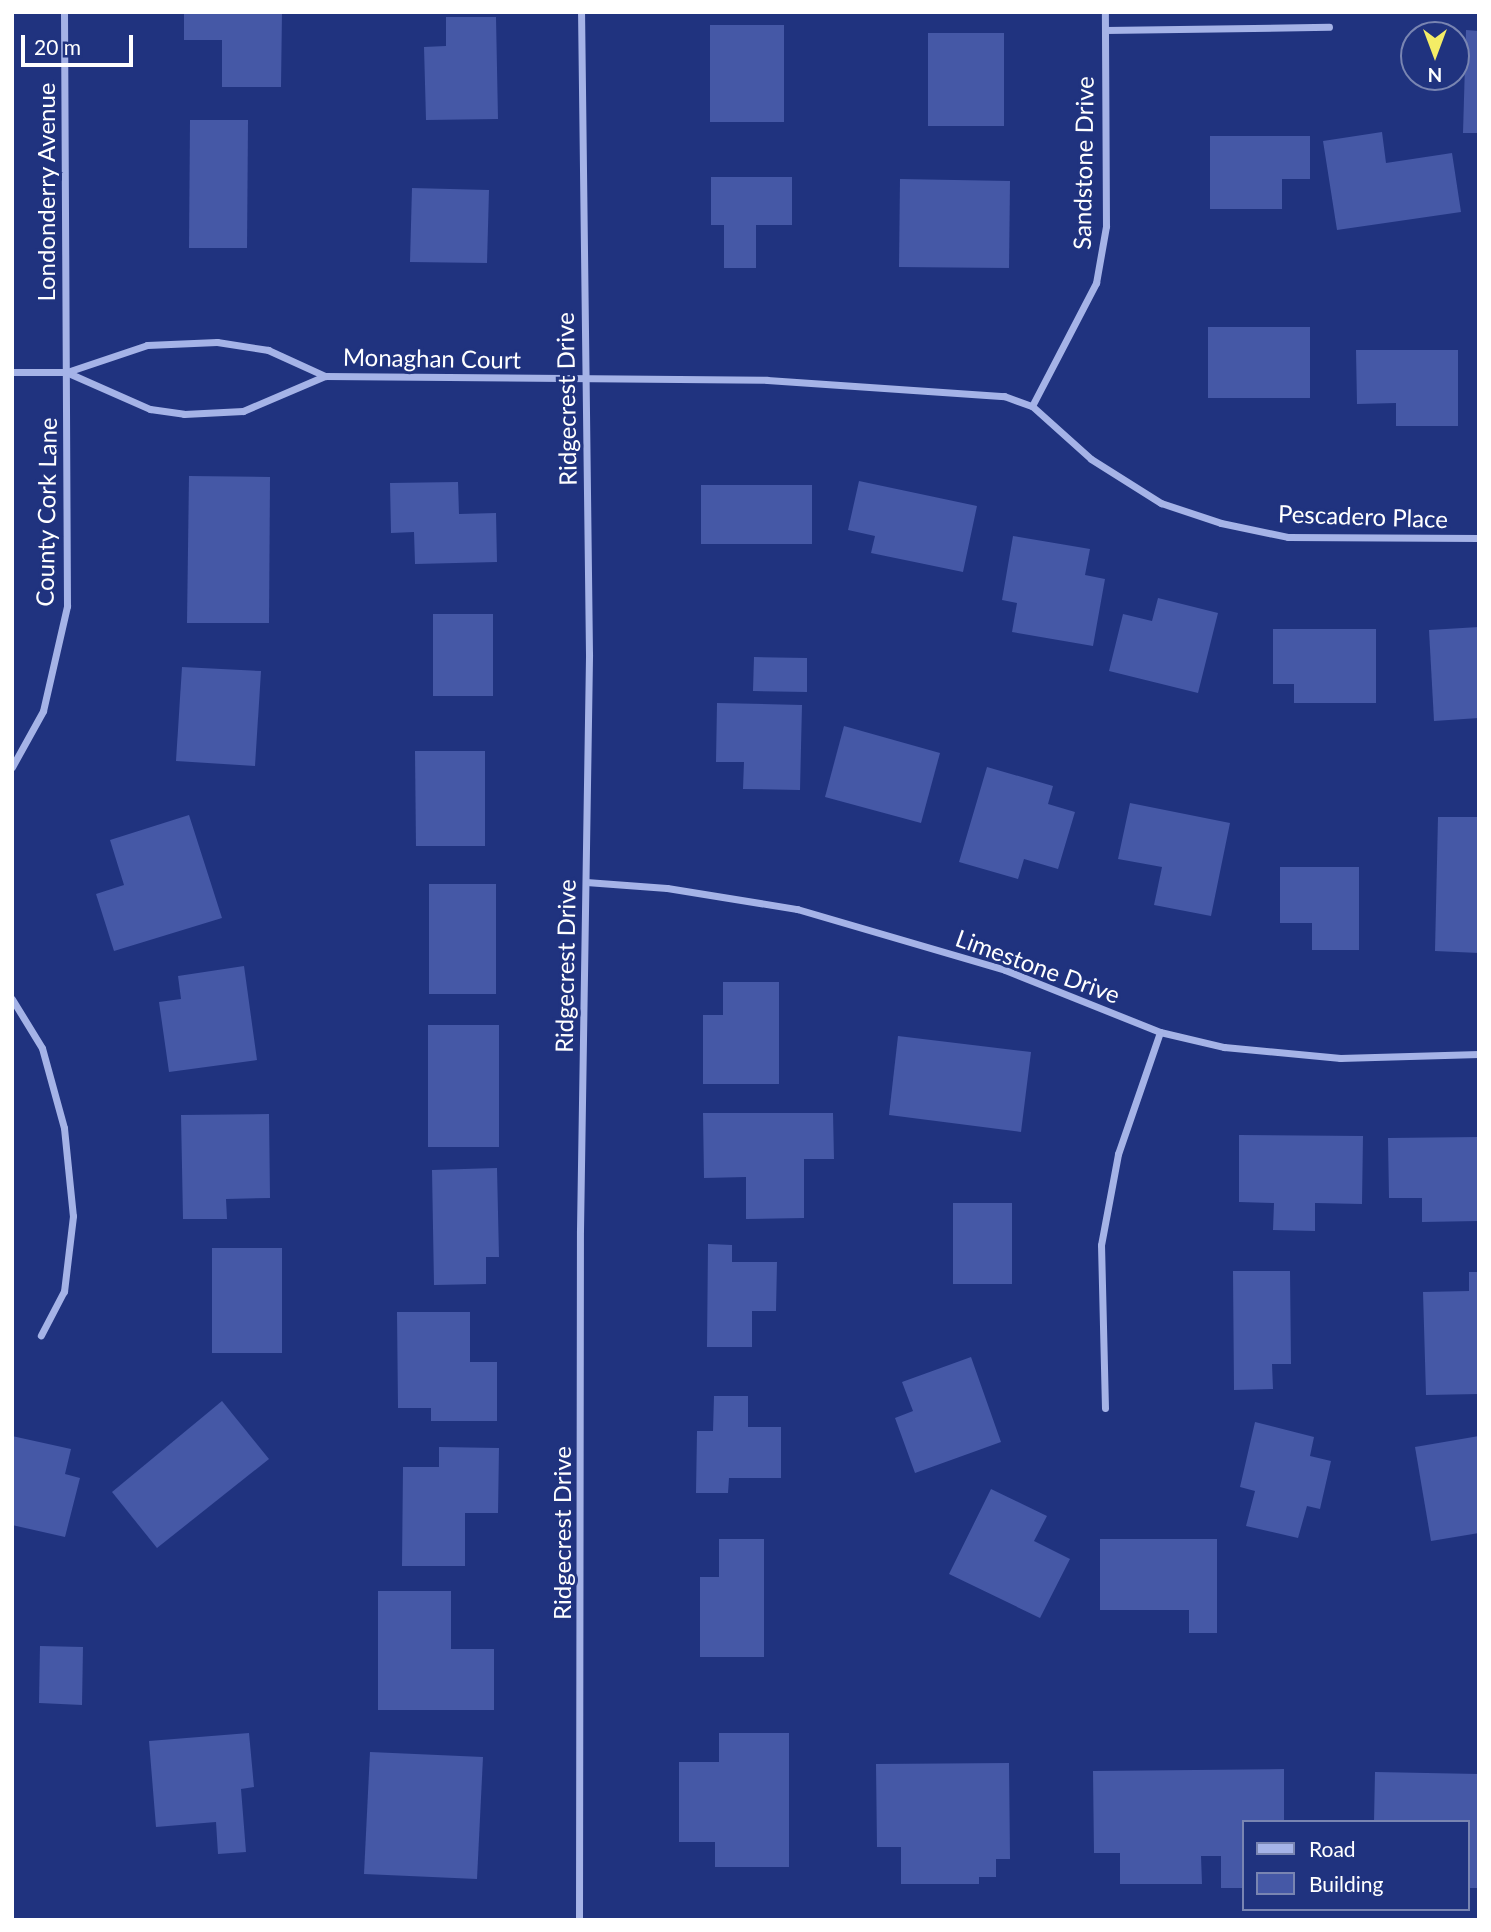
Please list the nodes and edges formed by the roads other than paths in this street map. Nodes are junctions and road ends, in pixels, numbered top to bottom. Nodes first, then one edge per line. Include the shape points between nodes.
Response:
1 (64, 12) edge
2 (581, 12) edge
3 (1105, 12) edge
4 (1329, 27) dead end
5 (1105, 30) junction
6 (12, 372) edge
7 (66, 372) junction
8 (325, 376) junction
9 (584, 379) junction
10 (1032, 406) junction
11 (1479, 538) edge
12 (12, 767) edge
13 (586, 882) junction
14 (12, 999) edge
15 (1160, 1032) junction
16 (1479, 1054) edge
17 (41, 1335) dead end
18 (1105, 1408) dead end
19 (579, 1920) edge

1 - 7 street, Londonderry Avenue
2 - 9 street, Ridgecrest Drive
3 - 5 street, Sandstone Drive
4 - 5 street
5 - 10 street, Sandstone Drive via 1105,226 1096,283
6 - 7 street, Monaghan Court
7 - 8 street via 147,345 218,342 268,350
7 - 8 street, Monaghan Court via 150,409 184,414 243,411
7 - 12 street, County Cork Lane via 67,606 43,711
8 - 9 street, Monaghan Court
9 - 10 street, Monaghan Court via 932,388 1018,398
9 - 13 street, Ridgecrest Drive
10 - 11 street, Pescadero Place via 1091,459 1149,495 1220,523 1288,537
13 - 15 street, Limestone Drive via 667,888 797,909 1005,970
13 - 19 street, Ridgecrest Drive
14 - 17 street via 42,1048 64,1128 73,1216 64,1291
15 - 16 street, Limestone Drive via 1224,1047 1340,1058
15 - 18 street via 1118,1154 1101,1245

